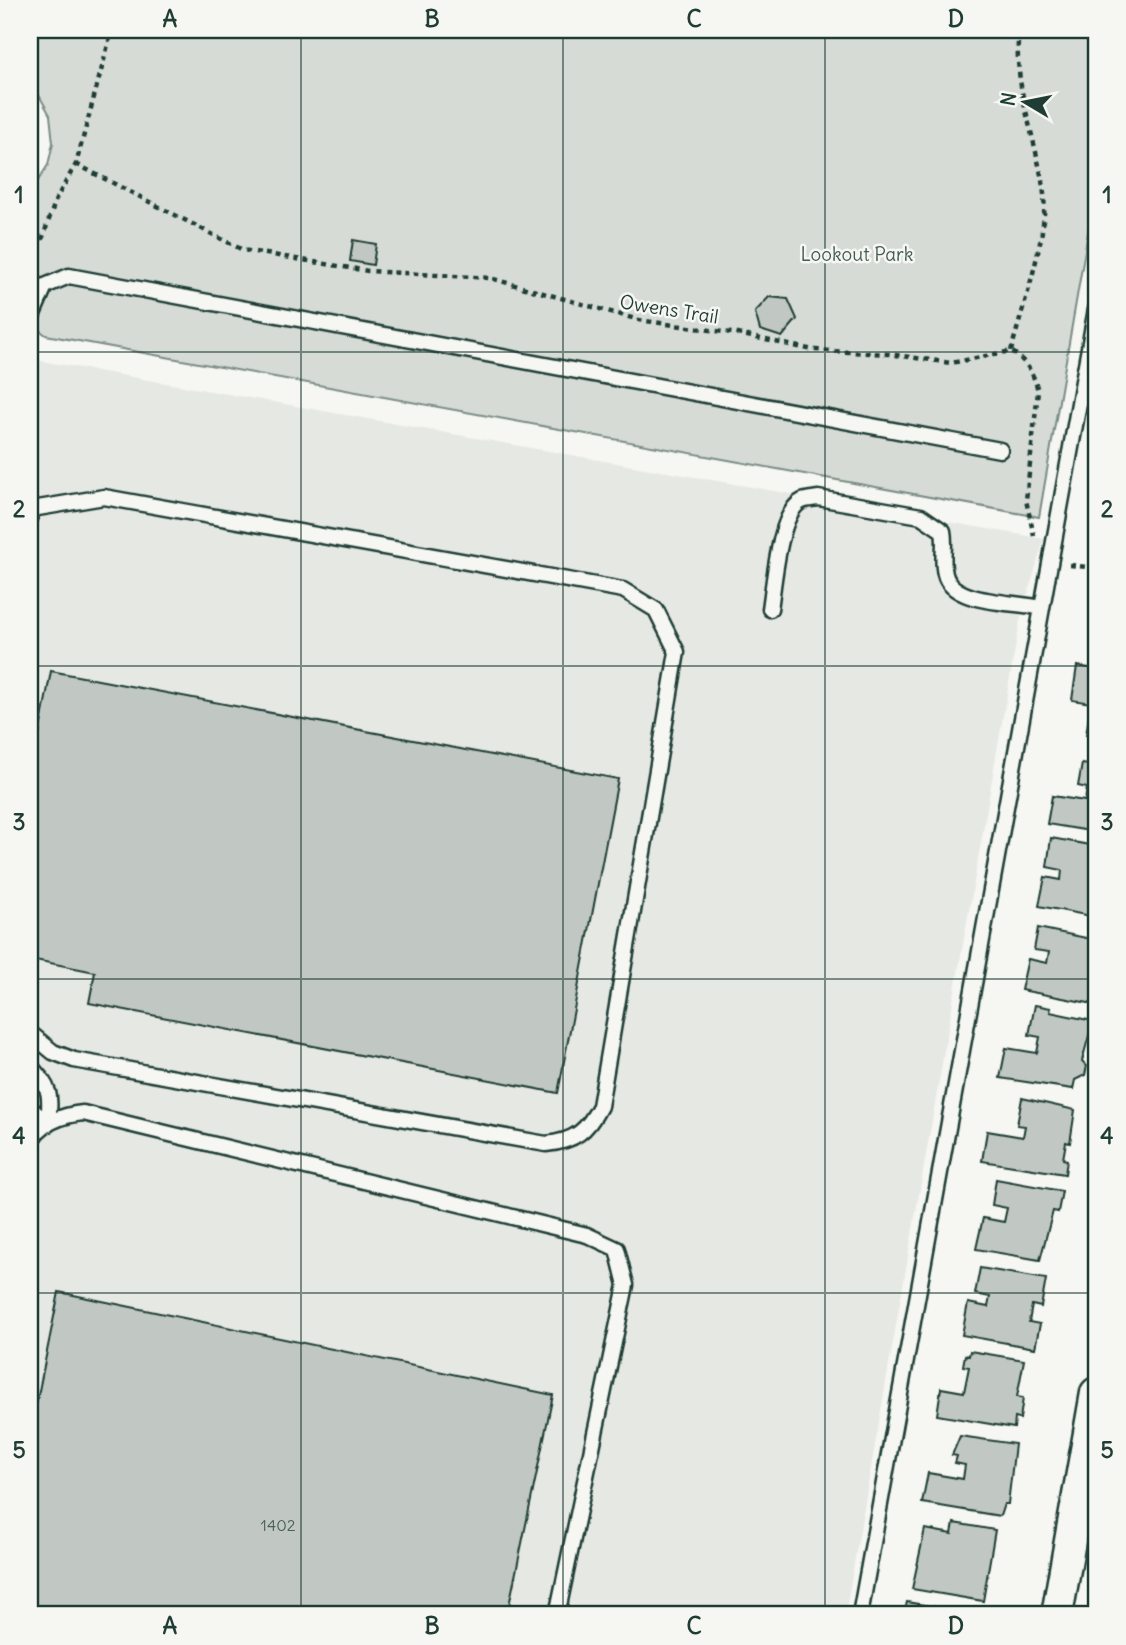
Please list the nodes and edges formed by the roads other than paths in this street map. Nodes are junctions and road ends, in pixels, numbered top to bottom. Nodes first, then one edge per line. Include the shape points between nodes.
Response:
1 (1096, 309) edge
2 (30, 321) edge
3 (1000, 450) dead end
4 (30, 512) edge
5 (770, 608) dead end
6 (1041, 608) junction
7 (30, 1033) edge
8 (30, 1066) edge
9 (30, 1108) edge
10 (48, 1124) junction
11 (30, 1144) edge
12 (1096, 1393) edge
13 (557, 1615) edge
14 (860, 1615) edge
15 (1057, 1615) edge

1 - 6 lane
2 - 3 lane via 45,286 69,276
4 - 7 lane via 104,497 623,590 656,610 677,652 600,1106 580,1135 564,1143 546,1144 74,1060 53,1052
5 - 6 lane via 783,533 792,510 802,501 818,498 935,522 943,531 945,576 951,589 964,596
6 - 14 lane
8 - 10 lane via 48,1086
9 - 10 lane
10 - 11 lane
10 - 13 lane via 83,1113 587,1235 617,1249 626,1285
12 - 15 street

